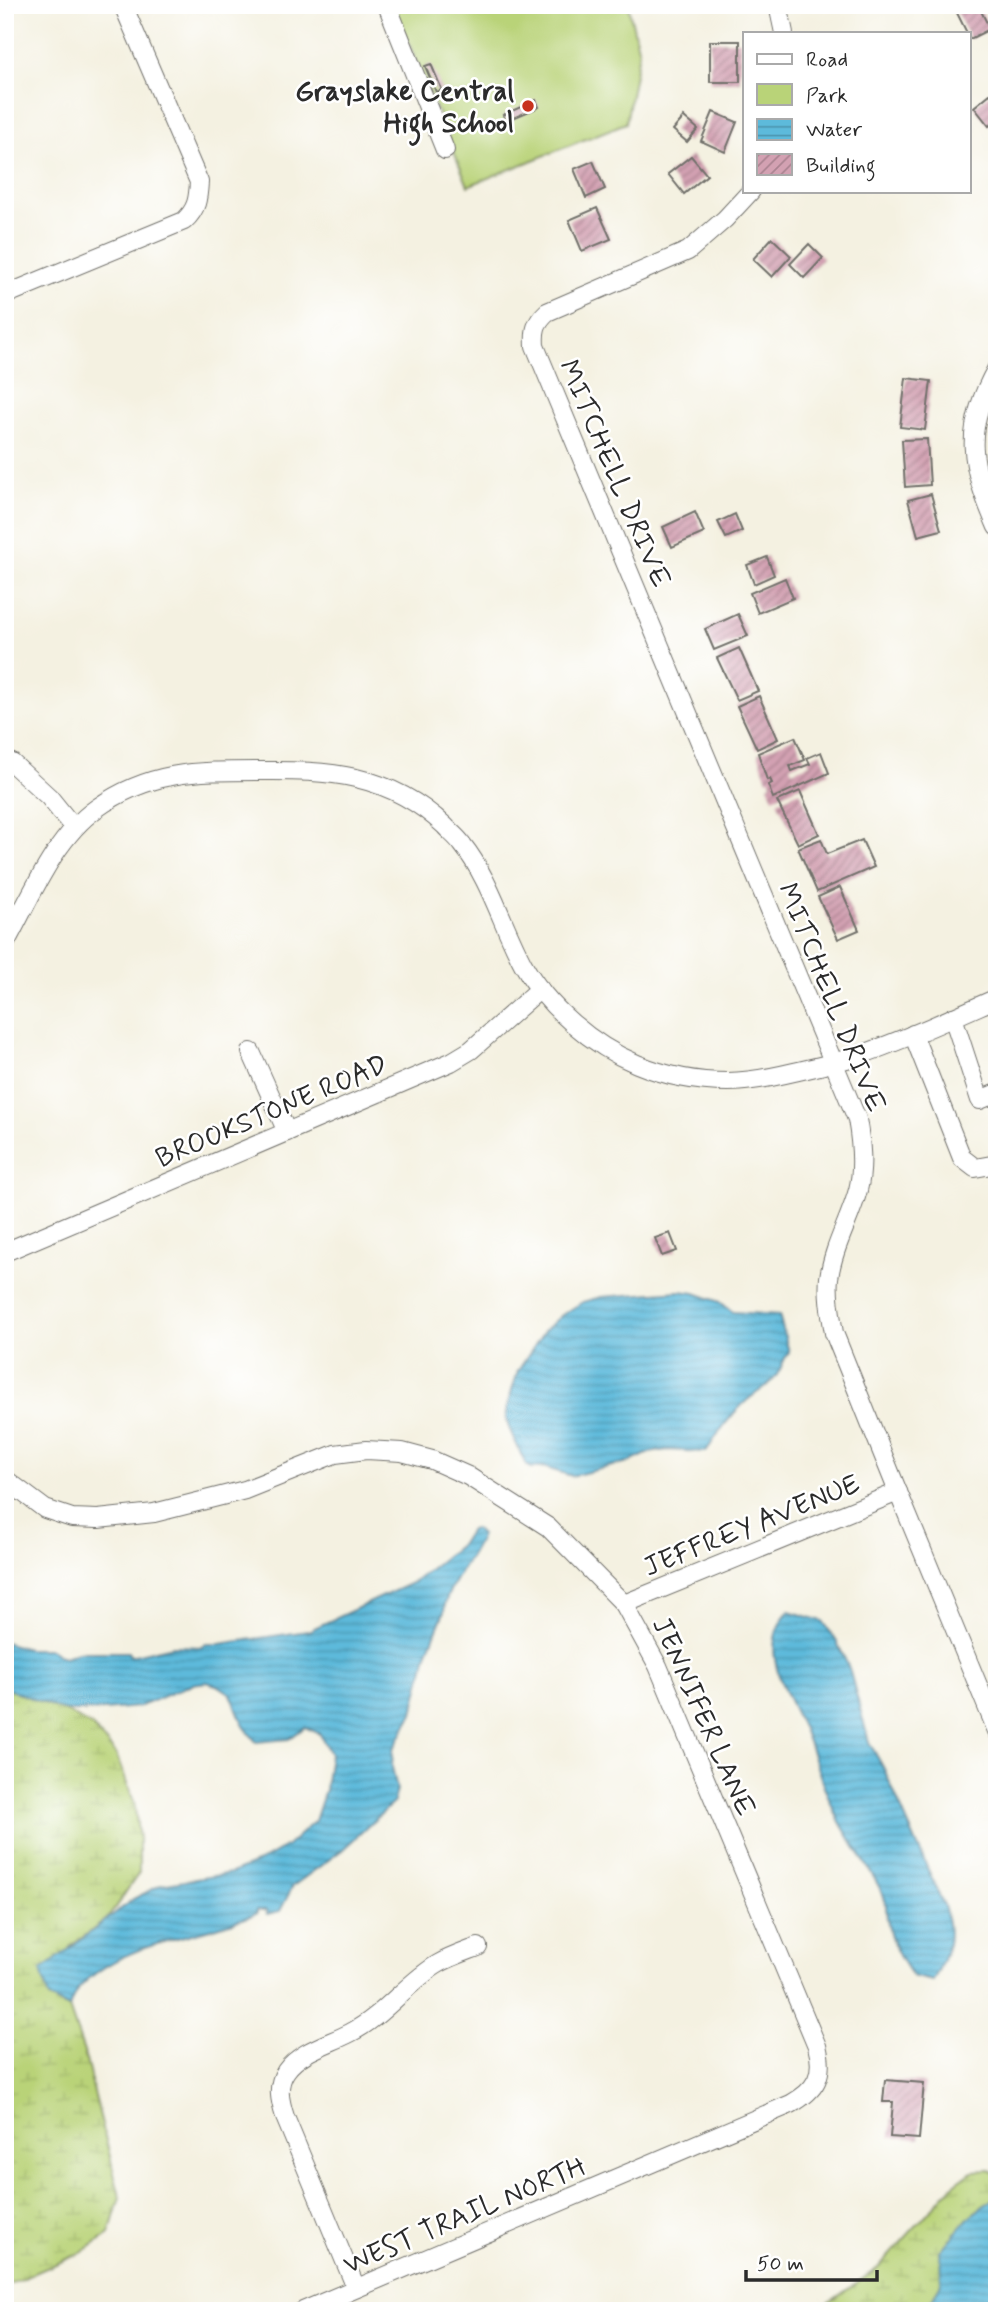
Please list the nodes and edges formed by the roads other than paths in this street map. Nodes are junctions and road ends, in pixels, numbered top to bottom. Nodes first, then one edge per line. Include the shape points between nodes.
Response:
1 (123, 5) edge
2 (387, 5) edge
3 (778, 5) edge
4 (784, 32) edge
5 (445, 150) dead end
6 (750, 192) edge
7 (5, 295) edge
8 (997, 368) edge
9 (997, 527) edge
10 (5, 760) edge
11 (74, 828) junction
12 (5, 944) edge
13 (540, 989) junction
14 (997, 998) edge
15 (953, 1017) junction
16 (913, 1034) junction
17 (251, 1052) dead end
18 (833, 1062) junction
19 (997, 1093) edge
20 (288, 1132) junction
21 (997, 1164) edge
22 (5, 1252) edge
23 (5, 1479) edge
24 (898, 1492) junction
25 (624, 1604) junction
26 (997, 1731) edge
27 (478, 1947) dead end
28 (646, 2165) joint
29 (356, 2288) junction
30 (303, 2311) edge

1 - 7 street via 199,182 194,212 184,221
2 - 5 street
3 - 4 street
6 - 18 street, MITCHELL DRIVE via 688,251 547,312 537,321 535,346
8 - 9 street via 982,393 972,432 976,471
10 - 11 street via 49,797
11 - 12 street
11 - 13 street via 98,807 140,784 195,771 304,770 368,780 404,794 461,842
13 - 18 street via 585,1034 637,1064 672,1076 729,1082
13 - 20 street, BROOKSTONE ROAD via 451,1062
14 - 15 street
15 - 16 street
15 - 19 street via 980,1100
16 - 18 street
16 - 21 street via 962,1158 975,1168
17 - 20 street
18 - 24 street, MITCHELL DRIVE via 857,1119 862,1144 859,1187 836,1244 829,1279 830,1310 834,1333
20 - 22 street, BROOKSTONE ROAD
23 - 25 street, JENNIFER LANE via 45,1509 72,1518 98,1519 154,1513 245,1490 335,1454 402,1452 468,1476 548,1527
24 - 25 street, JEFFREY AVENUE
24 - 26 street, MITCHELL DRIVE
25 - 28 street, JENNIFER LANE via 658,1666 822,2062 809,2094
27 - 29 street via 438,1964 353,2032 300,2057 280,2082 285,2117
28 - 29 street, WEST TRAIL NORTH
29 - 30 street, WEST TRAIL NORTH

